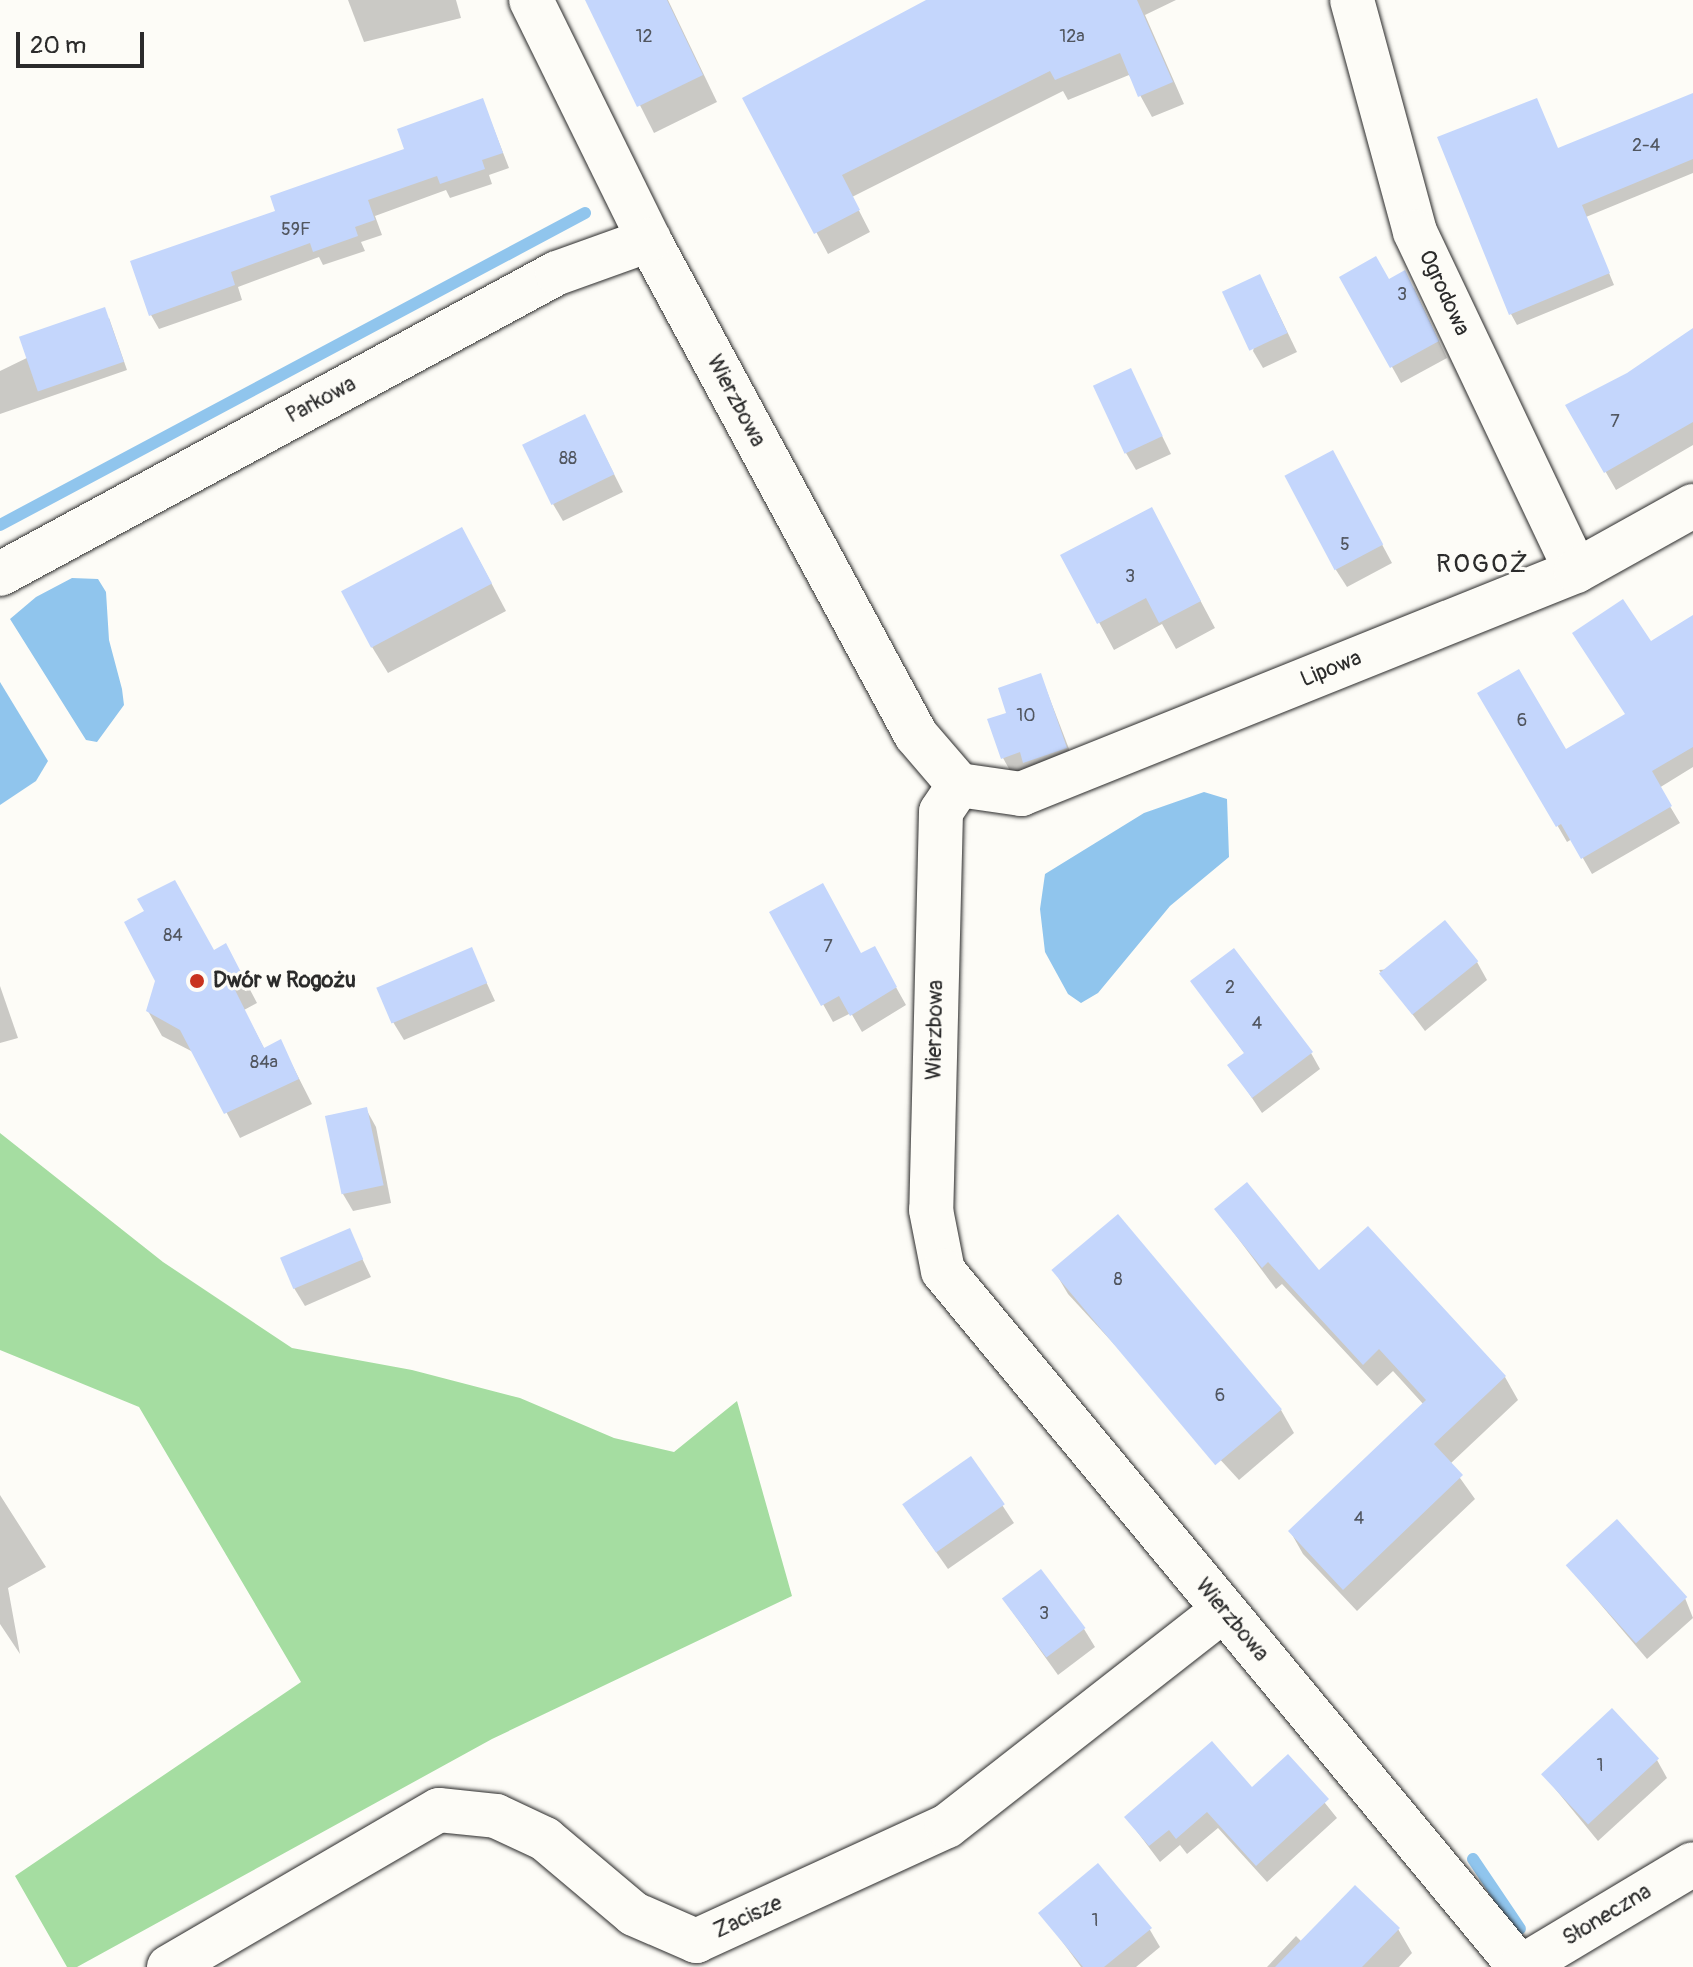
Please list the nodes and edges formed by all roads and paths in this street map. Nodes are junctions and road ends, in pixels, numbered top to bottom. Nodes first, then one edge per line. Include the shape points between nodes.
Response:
1 (531, 0) edge
2 (1352, 0) edge
3 (649, 240) junction
4 (1693, 506) edge
5 (1576, 571) junction
6 (0, 574) edge
7 (959, 785) junction
8 (1223, 1610) junction
9 (1693, 1864) edge
10 (169, 1967) edge
11 (1521, 1967) edge

1 - 3 street, Wierzbowa
2 - 5 street, Ogrodowa via 1415,232
3 - 6 street, Parkowa via 557,273
3 - 7 street, Wierzbowa via 916,735
4 - 5 street, Lipowa
5 - 7 street, Lipowa via 1021,794
7 - 8 street, Wierzbowa via 941,812 931,1210 943,1271
8 - 10 street, Zacisze via 947,1826 696,1941 634,1914 545,1839 496,1816 439,1810
8 - 11 street, Wierzbowa
9 - 11 street, Słoneczna

